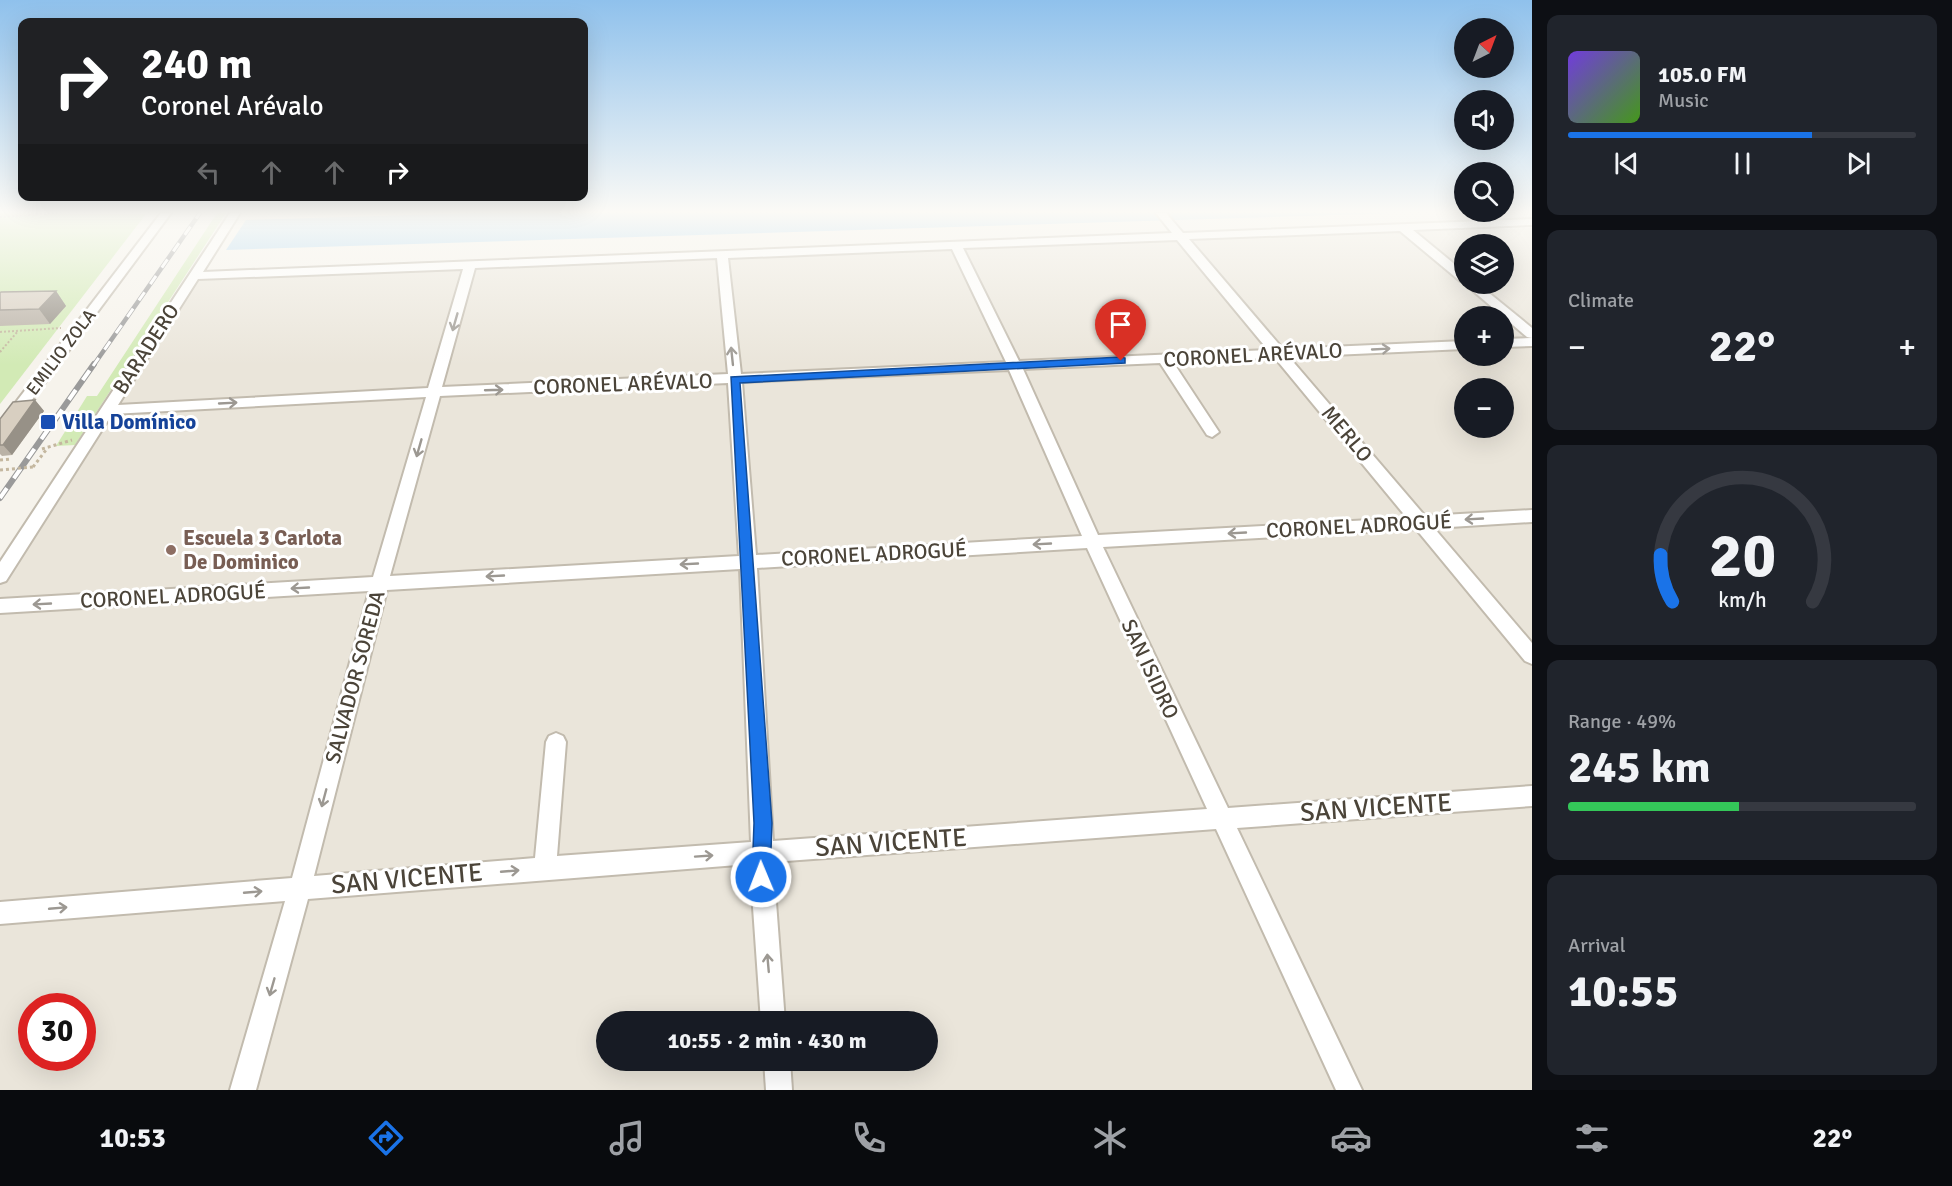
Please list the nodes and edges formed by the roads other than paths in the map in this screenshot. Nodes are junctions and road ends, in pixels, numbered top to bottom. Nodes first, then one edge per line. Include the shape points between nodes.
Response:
1 (128, 264) edge
2 (202, 264) edge
3 (519, 264) edge
4 (723, 264) edge
5 (965, 264) edge
6 (1204, 264) edge
7 (470, 266) junction
8 (194, 276) junction
9 (1483, 294) edge
10 (1532, 333) edge
11 (1532, 342) edge
12 (1514, 343) edge
13 (1454, 345) edge
14 (1279, 354) junction
15 (1164, 359) junction
16 (1014, 365) junction
17 (735, 380) junction
18 (435, 392) junction
19 (106, 410) junction
20 (1212, 432) dead end
21 (0, 433) edge
22 (1532, 516) edge
23 (1421, 522) junction
24 (1092, 542) junction
25 (748, 561) junction
26 (0, 576) edge
27 (380, 583) junction
28 (0, 606) edge
29 (1532, 656) edge
30 (556, 742) dead end
31 (1532, 796) edge
32 (1220, 820) junction
33 (760, 853) junction
34 (545, 868) junction
35 (300, 888) junction
36 (0, 914) edge
37 (772, 1011) edge
38 (778, 1071) edge
39 (243, 1090) edge
40 (779, 1090) edge
41 (1349, 1090) edge

1 - 21 street, EMILIO ZOLA
2 - 8 street, BARADERO
3 - 7 street
17 -> 4 street
5 - 16 street, SAN ISIDRO
6 - 14 street, MERLO
7 - 8 street
7 -> 18 street, SALVADOR SOREDA
8 - 19 street, BARADERO
9 - 10 street
11 - 12 street
14 -> 13 street, CORONEL ARÉVALO
14 - 15 street, CORONEL ARÉVALO
14 - 23 street, MERLO
15 - 16 street, CORONEL ARÉVALO
15 - 20 street
16 - 17 street, CORONEL ARÉVALO
16 - 24 street, SAN ISIDRO
18 -> 17 street, CORONEL ARÉVALO
17 - 25 street
19 -> 18 street, CORONEL ARÉVALO
18 -> 27 street, SALVADOR SOREDA
19 - 26 street, BARADERO
22 -> 23 street, CORONEL ADROGUÉ
23 -> 24 street, CORONEL ADROGUÉ
23 - 29 street, MERLO
24 -> 25 street, CORONEL ADROGUÉ
24 - 32 street, SAN ISIDRO
25 -> 27 street, CORONEL ADROGUÉ
25 - 33 street via 763,823
27 -> 28 street, CORONEL ADROGUÉ
27 -> 35 street, SALVADOR SOREDA
30 - 34 street
31 - 32 street, SAN VICENTE
32 - 33 street, SAN VICENTE
32 - 41 street, SAN ISIDRO
34 -> 33 street, SAN VICENTE
37 -> 33 street
35 -> 34 street, SAN VICENTE
36 -> 35 street, SAN VICENTE
35 -> 39 street, SALVADOR SOREDA
38 - 40 street

